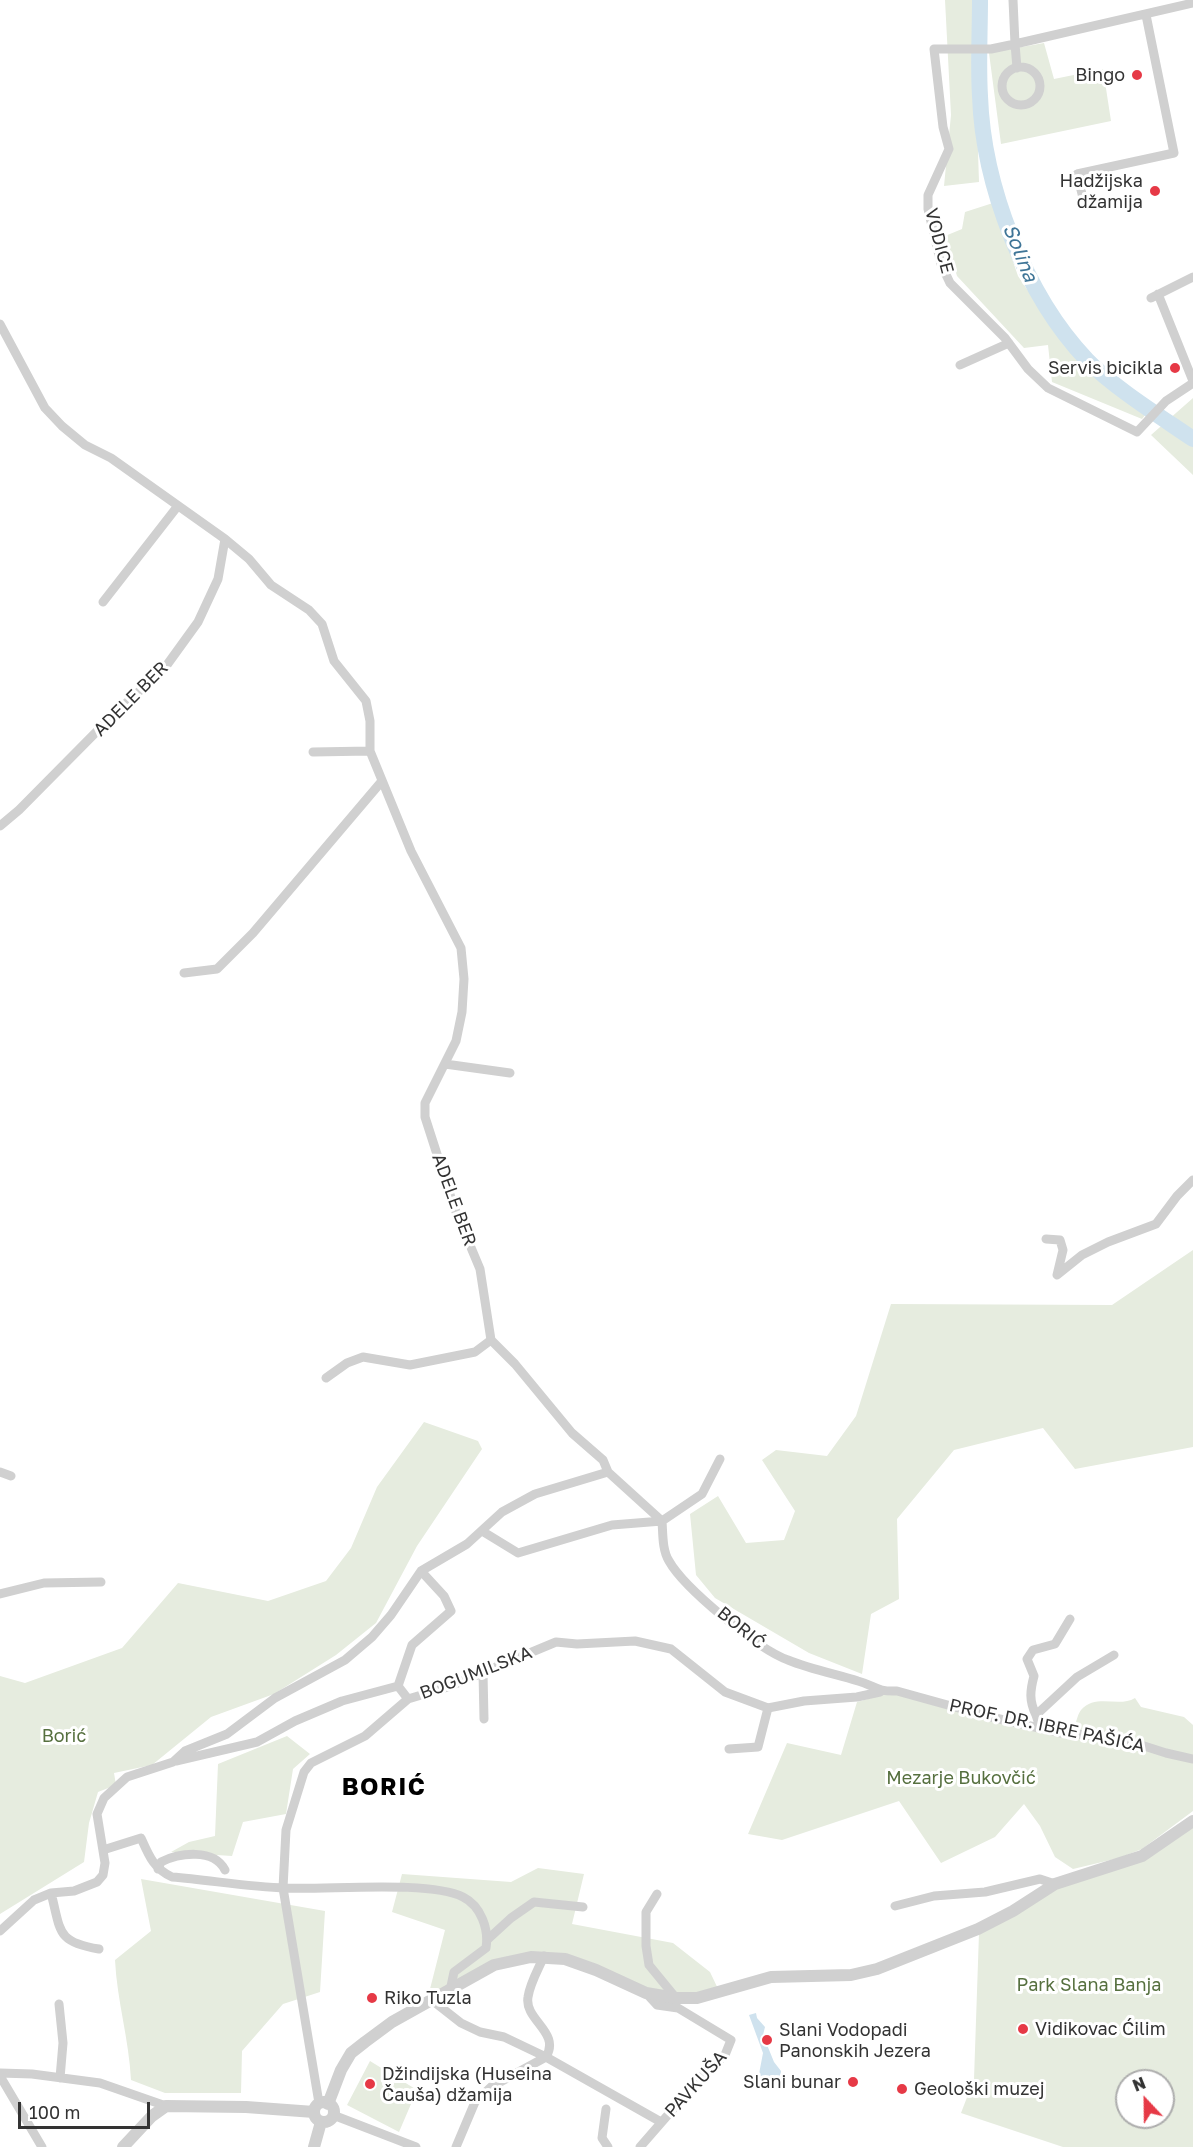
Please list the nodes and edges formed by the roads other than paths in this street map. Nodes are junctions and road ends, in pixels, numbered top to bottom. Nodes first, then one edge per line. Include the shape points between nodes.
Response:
1 (1013, 0) edge
2 (1193, 3) edge
3 (1146, 15) junction
4 (1015, 44) junction
5 (1017, 68) junction
6 (1083, 198) dead end
7 (1193, 277) edge
8 (0, 324) edge
9 (1009, 343) junction
10 (960, 366) dead end
11 (1193, 382) edge
12 (177, 507) junction
13 (225, 539) junction
14 (103, 602) dead end
15 (370, 751) junction
16 (313, 752) dead end
17 (382, 781) junction
18 (0, 826) edge
19 (184, 973) dead end
20 (445, 1064) junction
21 (510, 1073) dead end
22 (1193, 1180) edge
23 (1046, 1239) dead end
24 (491, 1340) junction
25 (326, 1378) dead end
26 (720, 1459) dead end
27 (0, 1472) edge
28 (608, 1472) junction
29 (11, 1476) dead end
30 (662, 1521) junction
31 (482, 1531) junction
32 (421, 1570) junction
33 (101, 1582) dead end
34 (0, 1594) edge
35 (1070, 1618) dead end
36 (1114, 1655) dead end
37 (483, 1673) junction
38 (399, 1686) junction
39 (880, 1692) junction
40 (408, 1699) junction
41 (768, 1708) junction
42 (1036, 1715) junction
43 (484, 1719) dead end
44 (1041, 1728) junction
45 (729, 1749) dead end
46 (1193, 1759) edge
47 (173, 1762) junction
48 (1193, 1821) edge
49 (103, 1850) junction
50 (158, 1869) junction
51 (225, 1870) dead end
52 (1055, 1884) junction
53 (284, 1888) junction
54 (51, 1893) junction
55 (657, 1894) dead end
56 (583, 1906) dead end
57 (895, 1906) dead end
58 (0, 1931) edge
59 (487, 1940) junction
60 (99, 1949) dead end
61 (544, 1956) junction
62 (450, 1991) junction
63 (646, 1993) junction
64 (676, 1998) junction
65 (433, 2001) junction
66 (59, 2004) dead end
67 (546, 2057) junction
68 (0, 2074) edge
69 (60, 2078) junction
70 (166, 2106) junction
71 (606, 2109) dead end
72 (323, 2111) junction
73 (662, 2122) junction
74 (42, 2147) edge
75 (123, 2147) edge
76 (314, 2147) edge
77 (416, 2147) edge
78 (456, 2147) edge
79 (608, 2147) edge
80 (640, 2147) edge

1 - 4 street
2 - 3 street
3 - 4 street
3 - 6 street via 1174,153 1077,174
4 - 5 street
4 - 9 street, VODICE via 991,49 934,49 949,149 928,195 941,264 950,283
5 - 5 street via 1004,78 1002,87 1010,101 1026,104 1039,93 1038,77 1033,71
7 - 11 street via 1155,296
8 - 12 street, ADELE BER via 45,408 62,426
9 - 10 street
9 - 11 street, VODICE via 1048,388 1140,429 1166,401
12 - 13 street, ADELE BER
12 - 14 street
13 - 15 street, ADELE BER via 271,585 309,610 322,624 334,661 366,701
13 - 18 street, ADELE BER via 218,579 208,601 198,622 164,669
15 - 16 street
15 - 17 street, ADELE BER
17 - 19 street via 253,933 217,969
17 - 20 street, ADELE BER via 411,851 461,948 462,1012 456,1041
20 - 21 street
20 - 24 street, ADELE BER via 425,1103 425,1117 454,1207 480,1269
22 - 23 street via 1156,1224 1082,1255 1056,1275 1064,1250 1060,1240
24 - 25 street via 475,1352 410,1365 363,1358 347,1363
24 - 28 street via 572,1433 603,1460
26 - 30 street via 702,1494
27 - 29 street
28 - 30 street
28 - 31 street via 535,1494 502,1512
30 - 31 street via 612,1525 518,1553
30 - 39 street, BORIĆ via 668,1560 687,1583 766,1650 867,1683
31 - 32 street via 467,1545
32 - 38 street via 444,1596 451,1611 412,1645
32 - 47 street via 391,1615 345,1660 275,1698 227,1734 185,1751
33 - 34 street via 44,1583
35 - 42 street via 1055,1644 1033,1650 1027,1659 1034,1676 1030,1704
36 - 42 street via 1077,1677
37 - 40 street, BOGUMILSKA
37 - 41 street, BOGUMILSKA via 556,1642 635,1641 671,1648 725,1692
37 - 43 street
38 - 40 street
38 - 47 street via 342,1701 257,1742
39 - 41 street
39 - 44 street, PROF. DR. IBRE PAŠIĆA via 897,1691
40 - 53 street, BOGUMILSKA via 365,1736 311,1763 304,1772 286,1830
41 - 45 street via 758,1747
42 - 44 street
44 - 46 street, PROF. DR. IBRE PAŠIĆA via 1116,1737
47 - 49 street via 127,1777 104,1798 97,1814
48 - 52 street via 1142,1856
49 - 50 street via 141,1838
49 - 54 street via 103,1875 97,1882 74,1891
50 - 51 street via 161,1862 180,1854 213,1858
50 - 53 street via 172,1877
52 - 57 street via 1040,1879
52 - 64 street via 978,1929 877,1969 850,1975 771,1977 697,1998
53 - 59 street via 436,1889 464,1898 477,1909
53 - 72 street, BOGUMILSKA
54 - 58 street via 34,1900
54 - 60 street via 62,1934 75,1945
55 - 64 street via 646,1912 649,1965
56 - 59 street via 534,1902
59 - 62 street via 486,1948 454,1972
61 - 62 street via 494,1965
61 - 63 street via 596,1970
61 - 67 street via 528,1998 550,2041
62 - 65 street
63 - 64 street
63 - 73 street, PAVKUŠA via 657,2005 678,2008 731,2040 725,2055
65 - 67 street via 461,2023
65 - 72 street via 392,2022 351,2053
66 - 69 street via 63,2043
67 - 73 street
67 - 78 street via 491,2087 475,2103
68 - 69 street
68 - 74 street
69 - 70 street via 100,2083
70 - 72 street
70 - 75 street
71 - 79 street via 602,2138
72 - 76 street
72 - 77 street
73 - 80 street, PAVKUŠA

